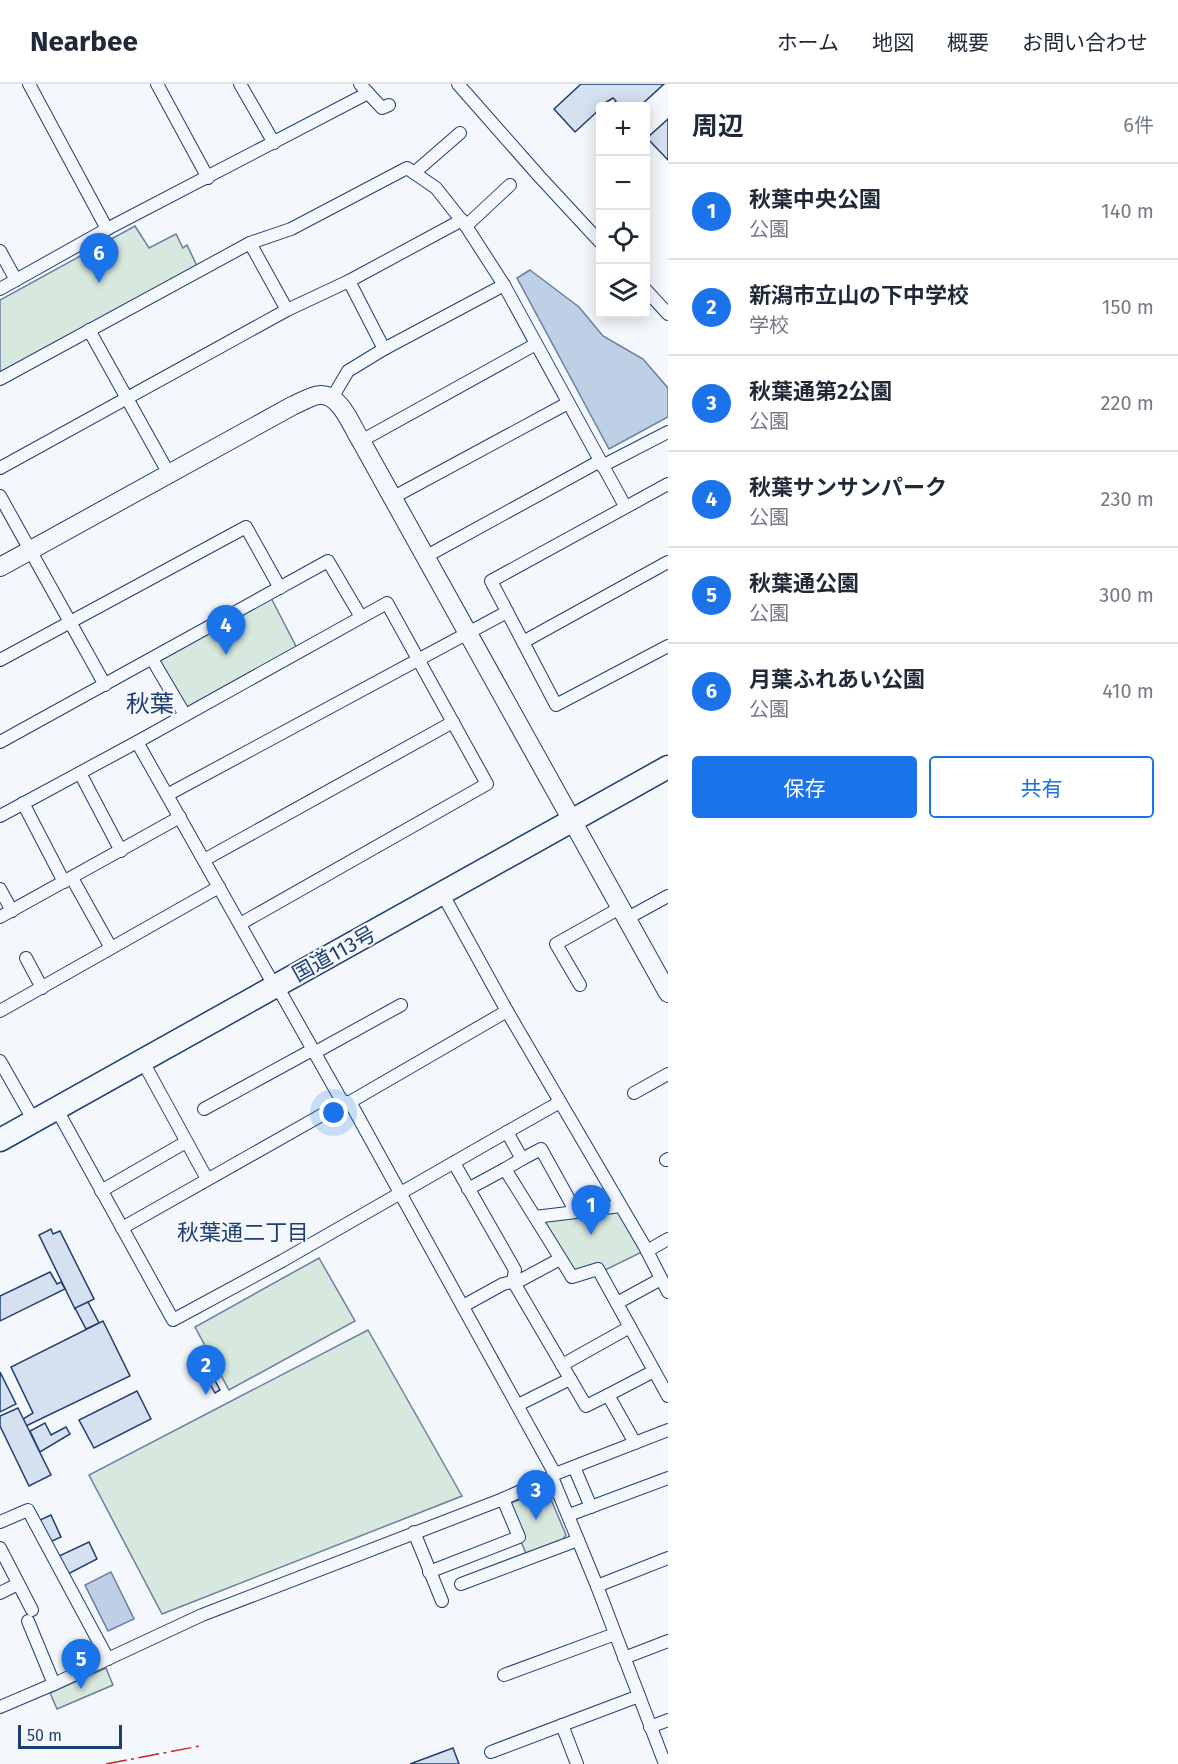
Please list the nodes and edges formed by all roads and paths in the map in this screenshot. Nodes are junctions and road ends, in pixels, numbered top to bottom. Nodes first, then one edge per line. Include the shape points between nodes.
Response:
1 (29, 84) edge
2 (157, 84) edge
3 (240, 84) edge
4 (458, 84) edge
5 (364, 88) edge
6 (389, 105) dead end
7 (460, 133) dead end
8 (274, 142) junction
9 (414, 173) junction
10 (208, 178) junction
11 (510, 184) dead end
12 (464, 223) junction
13 (107, 229) junction
14 (596, 238) edge
15 (250, 243) junction
16 (0, 251) edge
17 (16, 280) junction
18 (349, 281) junction
19 (504, 285) junction
20 (0, 289) edge
21 (650, 295) edge
22 (287, 310) junction
23 (668, 314) edge
24 (89, 330) junction
25 (536, 344) junction
26 (384, 349) junction
27 (0, 379) edge
28 (127, 397) junction
29 (332, 398) junction
30 (568, 403) junction
31 (668, 432) edge
32 (361, 441) junction
33 (601, 463) junction
34 (0, 468) edge
35 (169, 474) junction
36 (668, 484) edge
37 (0, 496) edge
38 (392, 498) junction
39 (625, 506) junction
40 (30, 550) junction
41 (425, 557) junction
42 (668, 562) edge
43 (0, 567) edge
44 (280, 588) junction
45 (507, 612) junction
46 (361, 617) junction
47 (70, 621) junction
48 (468, 632) junction
49 (523, 642) junction
50 (668, 646) edge
51 (152, 659) junction
52 (418, 659) junction
53 (0, 660) edge
54 (105, 685) junction
55 (186, 715) junction
56 (453, 722) junction
57 (0, 742) edge
58 (137, 742) junction
59 (668, 767) edge
60 (80, 773) junction
61 (167, 795) junction
62 (23, 803) junction
63 (0, 816) edge
64 (180, 818) junction
65 (572, 820) junction
66 (121, 851) junction
67 (204, 860) junction
68 (68, 880) junction
69 (219, 887) junction
70 (0, 889) edge
71 (442, 893) junction
72 (668, 896) edge
73 (12, 910) junction
74 (623, 914) junction
75 (0, 917) edge
76 (240, 924) junction
77 (111, 948) junction
78 (26, 958) dead end
79 (580, 985) dead end
80 (276, 987) junction
81 (42, 988) junction
82 (668, 993) edge
83 (401, 1005) dead end
84 (0, 1011) edge
85 (507, 1011) junction
86 (313, 1052) junction
87 (142, 1060) junction
88 (0, 1061) edge
89 (668, 1074) edge
90 (634, 1093) dead end
91 (346, 1102) junction
92 (560, 1102) junction
93 (56, 1108) junction
94 (204, 1109) dead end
95 (34, 1121) junction
96 (507, 1132) junction
97 (0, 1140) edge
98 (186, 1142) junction
99 (522, 1159) junction
100 (453, 1163) junction
101 (505, 1169) junction
102 (207, 1179) junction
103 (468, 1189) junction
104 (101, 1191) junction
105 (400, 1192) junction
106 (620, 1206) junction
107 (576, 1212) junction
108 (535, 1217) junction
109 (122, 1228) junction
110 (668, 1239) edge
111 (647, 1251) junction
112 (560, 1259) junction
113 (661, 1279) junction
114 (513, 1281) junction
115 (668, 1292) edge
116 (617, 1303) junction
117 (463, 1306) junction
118 (630, 1327) junction
119 (562, 1365) junction
120 (654, 1371) junction
121 (570, 1379) junction
122 (608, 1395) junction
123 (668, 1396) edge
124 (518, 1405) junction
125 (668, 1430) edge
126 (635, 1443) junction
127 (574, 1467) junction
128 (554, 1476) junction
129 (668, 1478) edge
130 (503, 1498) junction
131 (591, 1507) junction
132 (569, 1515) junction
133 (0, 1522) edge
134 (414, 1532) junction
135 (578, 1540) junction
136 (0, 1548) edge
137 (668, 1558) edge
138 (429, 1572) junction
139 (18, 1584) junction
140 (461, 1584) dead end
141 (597, 1586) junction
142 (0, 1593) edge
143 (442, 1601) dead end
144 (615, 1634) junction
145 (668, 1641) edge
146 (624, 1658) junction
147 (108, 1659) junction
148 (504, 1675) dead end
149 (54, 1684) junction
150 (639, 1696) junction
151 (0, 1707) edge
152 (668, 1720) edge
153 (562, 1725) junction
154 (650, 1726) junction
155 (491, 1752) dead end
156 (577, 1764) edge
157 (664, 1764) edge

1 - 13 street
2 - 10 street
3 - 8 street
4 - 14 street
5 - 6 street via 382,108
5 - 8 street
7 - 9 street
8 - 10 street
9 - 12 street via 436,188
9 - 15 street via 407,168 291,229
10 - 13 street
11 - 12 street
12 - 18 street
12 - 19 street
13 - 17 street
15 - 22 street
15 - 24 street
16 - 17 street
17 - 20 street
18 - 22 street
18 - 26 street
19 - 25 street
19 - 26 street
21 - 23 street
22 - 28 street
24 - 27 street
24 - 28 street
25 - 30 street
25 - 32 street
26 - 29 street via 348,370
28 - 34 street
28 - 35 street
29 - 32 street
29 - 35 street via 320,395 292,406
30 - 33 street
30 - 38 street
31 - 33 street
32 - 38 street
33 - 39 street
33 - 41 street
35 - 40 street
36 - 39 street
37 - 40 street
38 - 41 street
39 - 45 street via 490,581
40 - 43 street
40 - 47 street
41 - 48 street
42 - 49 street
44 - 46 street via 328,561
44 - 47 street via 246,527
44 - 51 street
45 - 48 street
45 - 49 street
46 - 52 street via 387,603
46 - 55 street
47 - 53 street
47 - 54 street
48 - 52 street
48 - 65 street
49 - 50 street via 556,705
51 - 54 street
51 - 55 street
52 - 56 street
52 - 61 street
54 - 57 street
55 - 58 street
56 - 67 street
56 - 76 street via 487,784
58 - 60 street
58 - 61 street
59 - 65 highway, 国道113号
60 - 62 street
60 - 66 street
61 - 64 street
62 - 63 street
62 - 68 street
64 - 66 street
64 - 67 street
65 - 71 highway, 国道113号
65 - 74 street
66 - 68 street
67 - 69 street
68 - 73 street
68 - 77 street
69 - 76 street
69 - 77 street
70 - 73 street
71 - 80 highway, 国道113号
71 - 85 street
72 - 74 street
73 - 75 street
74 - 79 street via 556,944
74 - 82 street
76 - 80 street
77 - 81 street
78 - 81 street
80 - 86 street
80 - 87 highway, 国道113号
81 - 84 street
83 - 86 street
85 - 91 street
85 - 92 street
86 - 91 street
86 - 94 street
87 - 93 highway, 国道113号
87 - 98 street
88 - 95 street
89 - 90 street
91 - 102 street
91 - 105 street
92 - 96 street
92 - 106 street
93 - 95 highway, 国道113号
93 - 104 street
95 - 97 highway, 国道113号
96 - 99 street
96 - 100 street
98 - 102 street
98 - 104 street
99 - 101 street
99 - 107 street via 541,1149
100 - 103 street
100 - 105 street
101 - 103 street
101 - 108 street
102 - 109 street
103 - 114 street via 514,1270
104 - 109 street
105 - 109 street via 173,1320
105 - 117 street
106 - 107 street
106 - 111 street
107 - 108 street
108 - 112 street
110 - 111 street
111 - 113 street
112 - 114 street
112 - 116 street via 572,1277 598,1269
113 - 115 street
113 - 116 street
114 - 117 street
114 - 119 street
116 - 118 street
117 - 124 street
118 - 119 street
118 - 120 street
119 - 121 street
120 - 122 street
120 - 123 street
121 - 122 street via 586,1406
121 - 124 street
122 - 126 street
124 - 128 street
125 - 126 street
126 - 127 street
127 - 128 street
127 - 131 street
128 - 130 street
128 - 132 street
129 - 131 street
130 - 134 street
130 - 138 street via 519,1537
131 - 132 street
132 - 135 street
133 - 147 street via 28,1510
134 - 138 street
134 - 147 street via 202,1615
135 - 140 street
135 - 141 street
136 - 139 street
137 - 141 street
138 - 143 street
139 - 142 street
139 - 149 street
141 - 144 street
144 - 146 street
144 - 148 street
145 - 146 street
146 - 150 street
147 - 149 street
149 - 151 street
150 - 153 street
150 - 154 street
152 - 154 street
153 - 155 street
153 - 156 street
154 - 157 street

